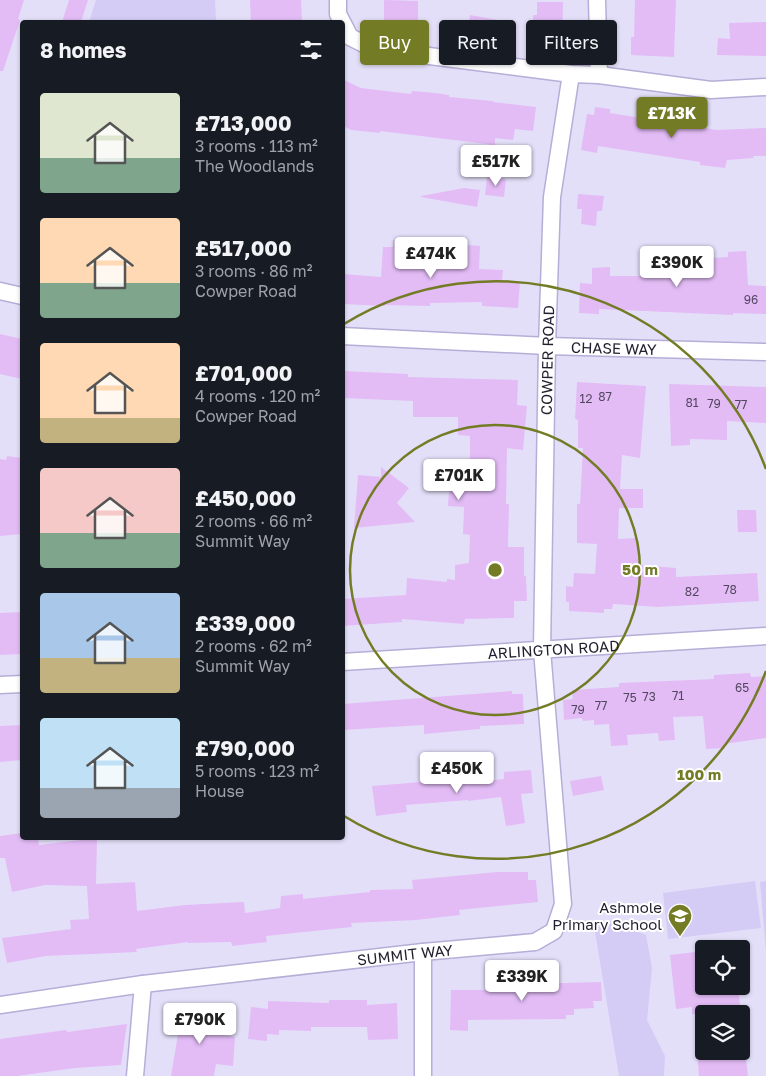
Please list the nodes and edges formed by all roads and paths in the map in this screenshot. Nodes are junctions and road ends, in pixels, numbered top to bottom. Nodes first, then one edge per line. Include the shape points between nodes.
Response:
1 (338, 0) edge
2 (597, 0) edge
3 (341, 20) edge
4 (345, 27) edge
5 (571, 74) junction
6 (599, 75) junction
7 (766, 87) edge
8 (0, 291) edge
9 (20, 296) edge
10 (345, 336) edge
11 (548, 346) junction
12 (766, 352) edge
13 (766, 636) edge
14 (542, 650) junction
15 (345, 662) edge
16 (20, 684) edge
17 (0, 685) edge
18 (423, 952) junction
19 (143, 984) junction
20 (0, 1005) edge
21 (135, 1076) edge
22 (423, 1076) edge

1 - 3 street
2 - 6 street
4 - 5 street via 350,37 374,49
5 - 6 street
5 - 11 street, COWPER ROAD via 552,197
6 - 7 street via 711,90
8 - 9 street
10 - 11 street, CHASE WAY
11 - 12 street, CHASE WAY
11 - 14 street, COWPER ROAD
13 - 14 street, ARLINGTON ROAD
14 - 15 street, ARLINGTON ROAD
14 - 18 street, SUMMIT WAY via 563,904 554,931 536,942
16 - 17 street
18 - 19 street, SUMMIT WAY
18 - 22 street
19 - 20 street, SUMMIT WAY
19 - 21 street

